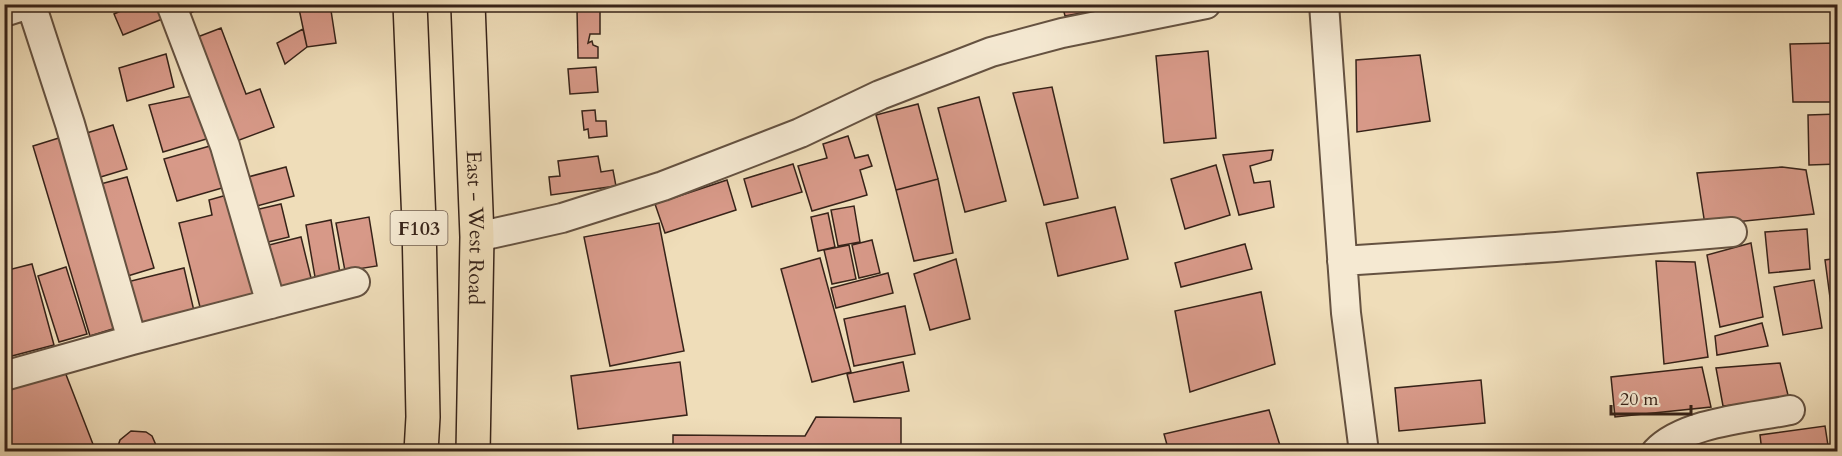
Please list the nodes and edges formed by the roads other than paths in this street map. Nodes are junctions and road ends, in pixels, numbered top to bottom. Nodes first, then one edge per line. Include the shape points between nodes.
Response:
1 (30, 4) edge
2 (171, 4) edge
3 (410, 4) edge
4 (468, 4) edge
5 (1206, 4) edge
6 (1324, 4) edge
7 (1167, 8) edge
8 (4, 12) edge
9 (1732, 232) dead end
10 (477, 237) junction
11 (1342, 261) junction
12 (355, 282) dead end
13 (271, 303) junction
14 (132, 340) junction
15 (4, 376) edge
16 (1790, 410) dead end
17 (421, 452) edge
18 (473, 452) edge
19 (1364, 452) edge
20 (1656, 452) edge

1 - 8 street
1 - 14 street via 70,124
2 - 13 street via 225,146
3 - 17 main road, F103 via 419,223
4 - 10 main road, East - West Road / F103
5 - 7 street
6 - 11 street
7 - 10 street via 991,52 880,94 800,132 663,186 562,218
9 - 11 street
10 - 18 main road, East - West Road / F103
11 - 19 street
12 - 13 street
13 - 14 street
14 - 15 street
16 - 20 street via 1692,430 1664,442

